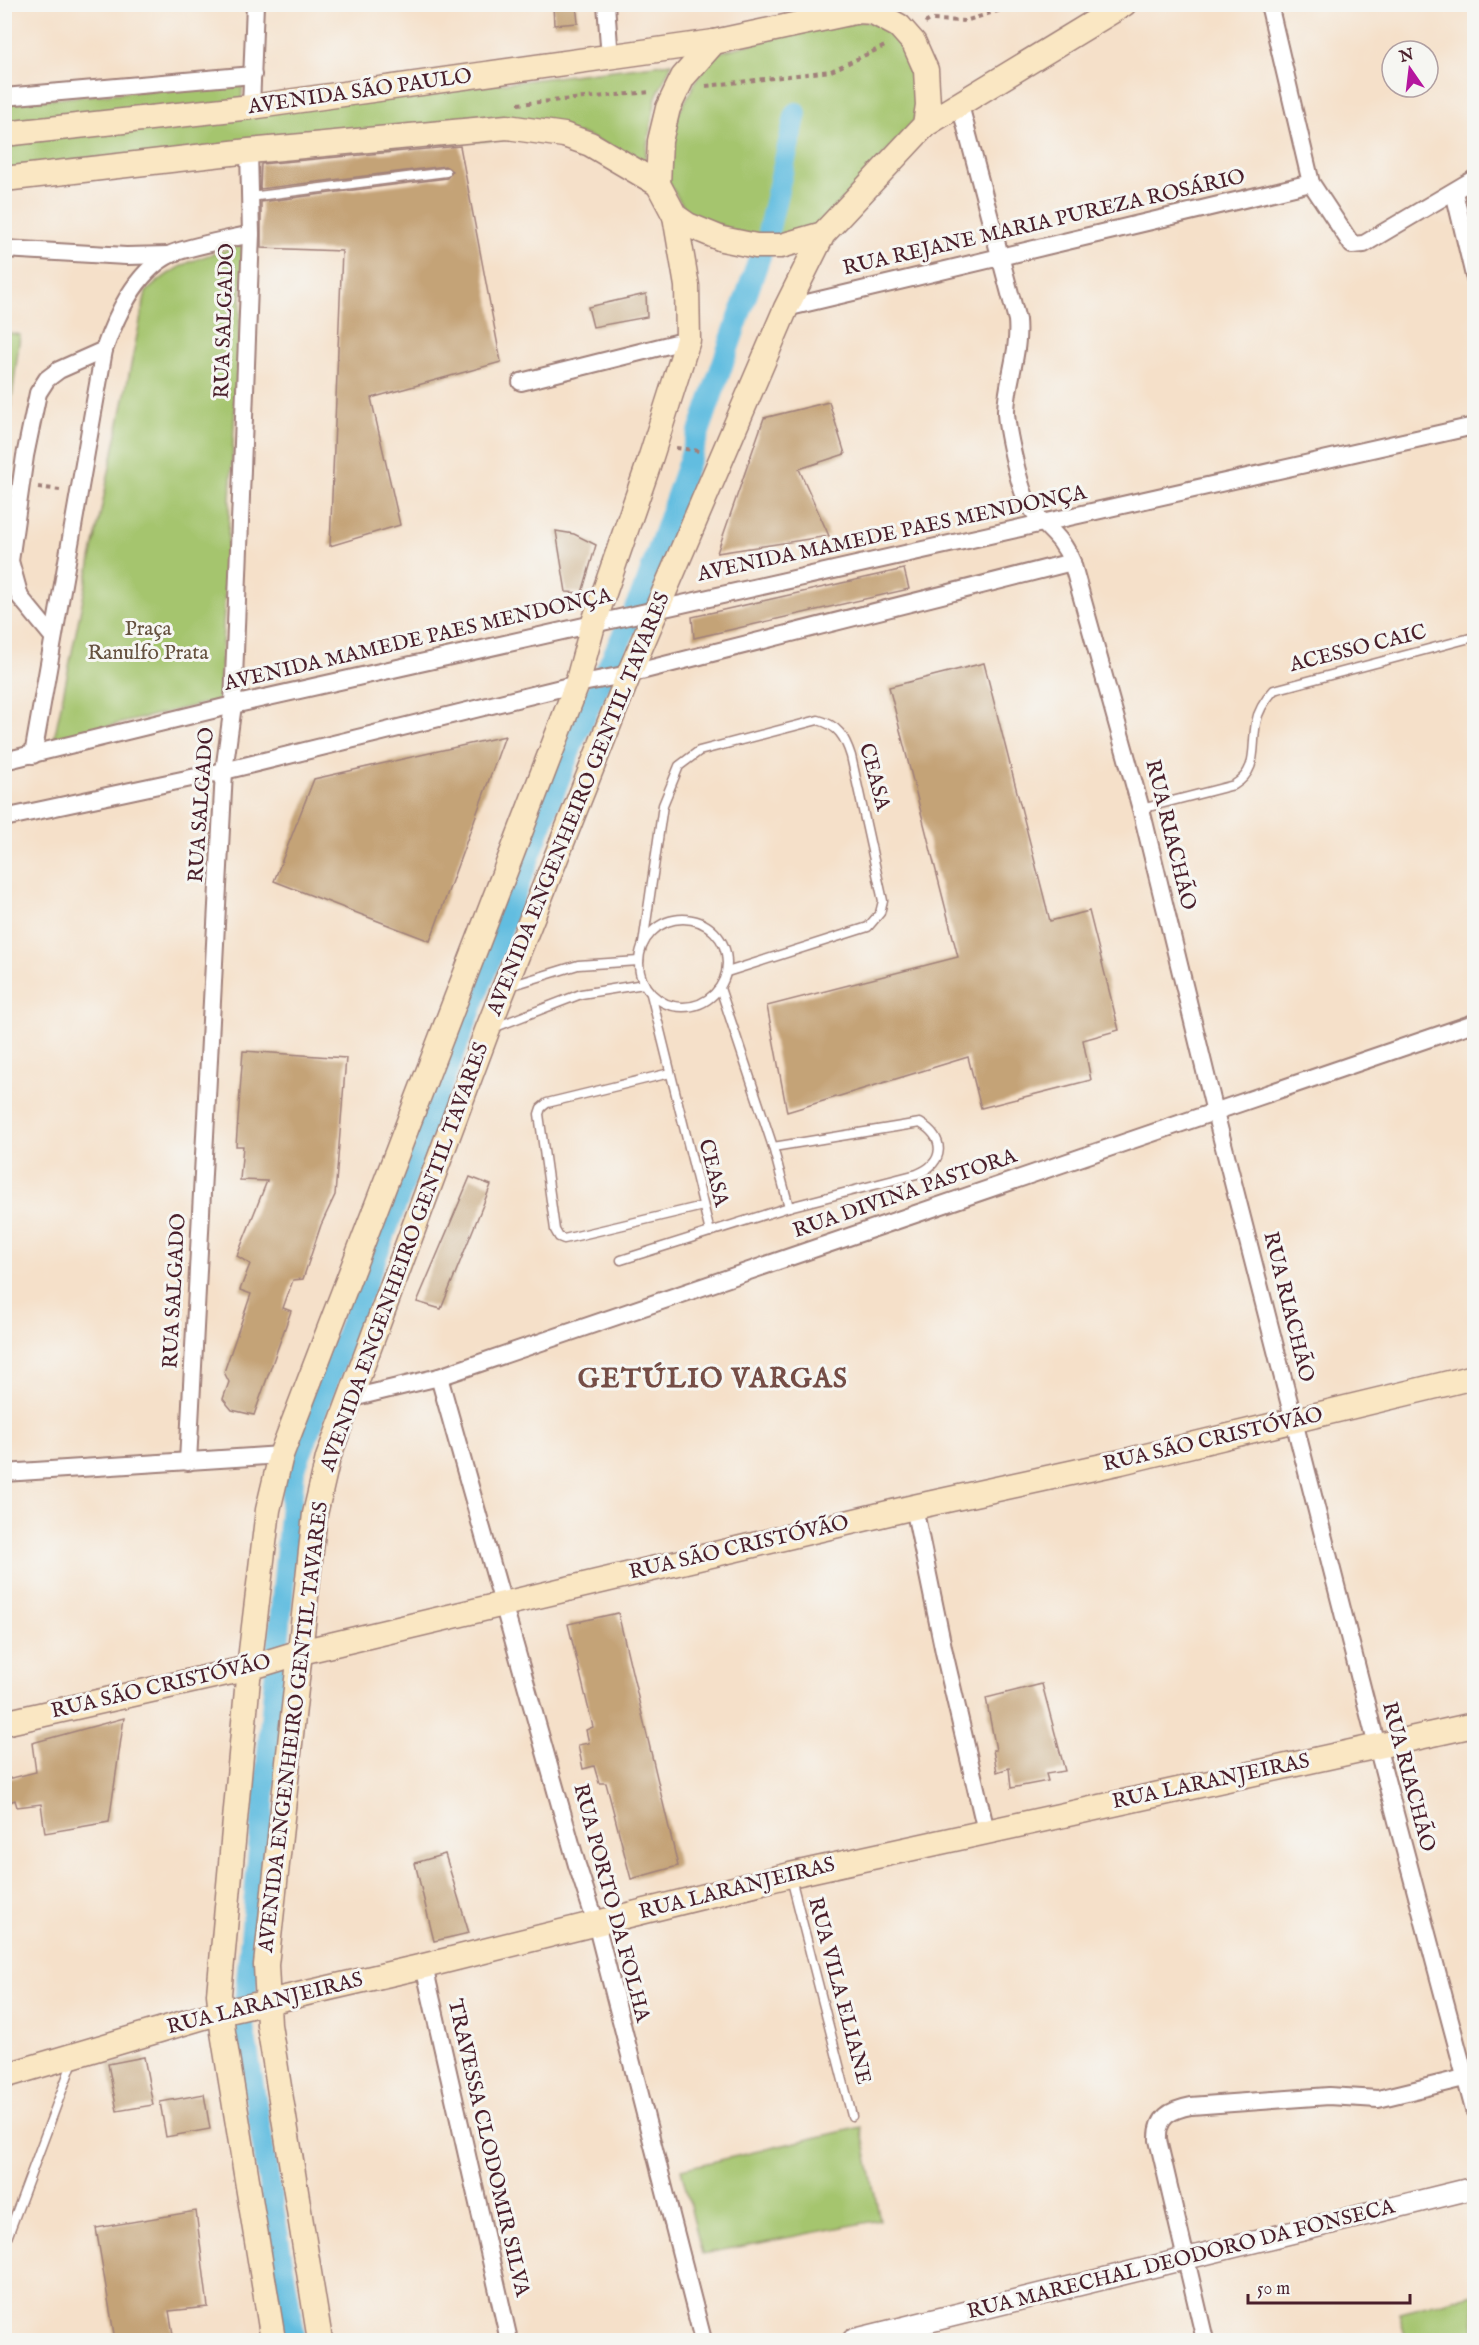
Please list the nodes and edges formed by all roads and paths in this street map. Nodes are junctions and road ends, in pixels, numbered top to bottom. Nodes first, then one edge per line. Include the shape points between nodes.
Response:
1 (255, 4) edge
2 (606, 4) edge
3 (901, 4) edge
4 (1020, 4) edge
5 (1124, 4) edge
6 (1269, 4) edge
7 (864, 9) edge
8 (790, 16) edge
9 (906, 33) junction
10 (714, 42) junction
11 (610, 58) junction
12 (253, 75) junction
13 (770, 79) dead end
14 (4, 97) edge
15 (960, 105) junction
16 (251, 107) junction
17 (925, 125) junction
18 (4, 134) edge
19 (249, 151) junction
20 (447, 172) dead end
21 (4, 179) edge
22 (1474, 179) edge
23 (1311, 183) junction
24 (658, 184) junction
25 (1454, 192) junction
26 (250, 197) junction
27 (675, 216) junction
28 (251, 234) junction
29 (823, 234) junction
30 (4, 249) edge
31 (169, 255) junction
32 (1001, 256) junction
33 (1474, 276) edge
34 (786, 308) junction
35 (688, 340) junction
36 (104, 350) junction
37 (521, 382) dead end
38 (1474, 426) edge
39 (667, 447) dead end
40 (711, 452) dead end
41 (22, 484) junction
42 (79, 492) junction
43 (1042, 525) junction
44 (1072, 562) junction
45 (652, 610) junction
46 (597, 624) junction
47 (53, 638) junction
48 (1474, 638) edge
49 (624, 675) junction
50 (580, 683) junction
51 (233, 705) junction
52 (33, 754) junction
53 (4, 761) edge
54 (224, 771) junction
55 (1141, 809) junction
56 (4, 818) edge
57 (643, 944) junction
58 (639, 961) junction
59 (727, 972) junction
60 (644, 984) junction
61 (506, 987) junction
62 (720, 988) junction
63 (650, 993) junction
64 (1474, 1023) edge
65 (487, 1031) junction
66 (670, 1073) junction
67 (1215, 1112) junction
68 (773, 1147) junction
69 (703, 1206) junction
70 (789, 1207) junction
71 (710, 1232) junction
72 (621, 1260) dead end
73 (439, 1377) junction
74 (1474, 1377) edge
75 (348, 1399) junction
76 (1293, 1421) junction
77 (281, 1455) junction
78 (188, 1462) junction
79 (4, 1473) edge
80 (914, 1507) junction
81 (505, 1604) junction
82 (299, 1653) junction
83 (251, 1667) junction
84 (4, 1723) edge
85 (1474, 1725) edge
86 (1377, 1746) junction
87 (986, 1832) junction
88 (790, 1875) junction
89 (596, 1923) junction
90 (424, 1966) junction
91 (264, 2002) junction
92 (225, 2012) junction
93 (75, 2055) junction
94 (4, 2076) edge
95 (1464, 2078) junction
96 (1474, 2110) edge
97 (852, 2116) dead end
98 (1474, 2188) edge
99 (4, 2246) edge
100 (1186, 2259) junction
101 (273, 2340) edge
102 (320, 2340) edge
103 (508, 2340) edge
104 (703, 2340) edge
105 (853, 2340) edge
106 (1205, 2340) edge

1 - 12 street
2 - 11 street
3 - 7 main road
4 - 9 path via 965,21 930,20
5 - 15 main road, AVENIDA ENGENHEIRO GENTIL TAVARES
6 - 23 street
7 - 8 main road
7 - 9 main road
8 - 10 main road
9 - 13 path via 870,55 831,71
9 - 17 main road via 926,70
10 - 11 main road, AVENIDA SÃO PAULO
10 - 24 main road, AVENIDA ENGENHEIRO GENTIL TAVARES via 686,72 668,108 658,156
11 - 16 main road, AVENIDA SÃO PAULO
12 - 14 street, AVENIDA SÃO PAULO
12 - 16 street
15 - 17 main road, AVENIDA ENGENHEIRO GENTIL TAVARES
15 - 32 street, RUA RIACHÃO
16 - 18 main road, AVENIDA SÃO PAULO
17 - 29 main road, AVENIDA ENGENHEIRO GENTIL TAVARES
19 - 21 main road, AVENIDA SÃO PAULO
19 - 24 main road, AVENIDA SÃO PAULO via 507,127 573,138
19 - 26 street, RUA SALGADO
20 - 26 lane
22 - 25 street
23 - 25 street via 1348,240 1357,246
23 - 32 street, RUA REJANE MARIA PUREZA ROSÁRIO
24 - 27 main road, AVENIDA ENGENHEIRO GENTIL TAVARES
25 - 33 street
26 - 28 street, RUA SALGADO
27 - 29 main road via 714,236 756,246 781,246
27 - 35 main road, AVENIDA ENGENHEIRO GENTIL TAVARES via 687,286
28 - 31 street
28 - 51 street, RUA SALGADO
29 - 34 main road, AVENIDA ENGENHEIRO GENTIL TAVARES
30 - 31 street
31 - 36 street via 129,297 116,316
32 - 34 street, RUA REJANE MARIA PUREZA ROSÁRIO
32 - 43 street, RUA RIACHÃO via 1018,335 1007,423 1026,499
34 - 45 main road, AVENIDA ENGENHEIRO GENTIL TAVARES
35 - 37 street
35 - 46 main road, AVENIDA ENGENHEIRO GENTIL TAVARES
36 - 41 street via 59,370 38,393
36 - 42 street
38 - 43 street, AVENIDA MAMEDE PAES MENDONÇA
39 - 40 path
41 - 42 path
41 - 47 street via 10,561 14,584
42 - 47 street
43 - 44 street, RUA RIACHÃO via 1055,531
43 - 45 street, AVENIDA MAMEDE PAES MENDONÇA
44 - 49 street
44 - 55 street, RUA RIACHÃO
45 - 46 street, AVENIDA MAMEDE PAES MENDONÇA
45 - 49 main road, AVENIDA ENGENHEIRO GENTIL TAVARES
46 - 50 main road, AVENIDA ENGENHEIRO GENTIL TAVARES
46 - 51 street, AVENIDA MAMEDE PAES MENDONÇA
47 - 52 street
48 - 55 lane, ACESSO CAIC via 1274,690 1263,702 1256,720 1246,778 1234,785
49 - 50 street
49 - 61 main road, AVENIDA ENGENHEIRO GENTIL TAVARES
50 - 54 street
50 - 77 main road, AVENIDA ENGENHEIRO GENTIL TAVARES
51 - 52 street, AVENIDA MAMEDE PAES MENDONÇA
51 - 54 street, RUA SALGADO
52 - 53 street, AVENIDA MAMEDE PAES MENDONÇA
54 - 56 street
54 - 78 street, RUA SALGADO
55 - 67 street, RUA RIACHÃO
57 - 58 lane, CEASA
57 - 59 lane via 666,922 698,921 722,940
57 - 59 lane, CEASA via 663,805 679,766 699,751 818,720 828,722 844,737 852,756 883,902 880,913 868,927
58 - 60 lane, CEASA
58 - 61 lane via 578,965
59 - 62 lane
60 - 63 lane, CEASA
60 - 65 lane via 581,994
61 - 65 main road, AVENIDA ENGENHEIRO GENTIL TAVARES
62 - 63 lane, CEASA via 707,1001 691,1007 673,1007
62 - 68 lane
63 - 66 lane, CEASA
64 - 67 street, RUA DIVINA PASTORA
65 - 75 main road, AVENIDA ENGENHEIRO GENTIL TAVARES
66 - 69 lane, CEASA
66 - 69 lane via 547,1103 541,1108 555,1230 564,1239
67 - 73 street, RUA DIVINA PASTORA
67 - 76 street, RUA RIACHÃO
68 - 70 lane
68 - 70 lane, CEASA via 920,1123 929,1128 939,1147 938,1161 929,1170
69 - 71 lane, CEASA
70 - 71 lane, CEASA
71 - 72 lane
73 - 75 street, RUA DIVINA PASTORA
73 - 81 street, RUA PORTO DA FOLHA
74 - 76 main road, RUA SÃO CRISTÓVÃO
75 - 82 main road, AVENIDA ENGENHEIRO GENTIL TAVARES via 315,1514
76 - 80 main road, RUA SÃO CRISTÓVÃO
76 - 86 street, RUA RIACHÃO
77 - 78 street
77 - 83 main road, AVENIDA ENGENHEIRO GENTIL TAVARES via 268,1510
78 - 79 street
80 - 81 main road, RUA SÃO CRISTÓVÃO
80 - 87 street
81 - 82 main road, RUA SÃO CRISTÓVÃO
81 - 89 street, RUA PORTO DA FOLHA
82 - 83 main road, RUA SÃO CRISTÓVÃO
82 - 91 main road, AVENIDA ENGENHEIRO GENTIL TAVARES
83 - 84 main road, RUA SÃO CRISTÓVÃO
83 - 92 main road, AVENIDA ENGENHEIRO GENTIL TAVARES via 220,1983
85 - 86 main road, RUA LARANJEIRAS
86 - 87 main road, RUA LARANJEIRAS
86 - 95 street, RUA RIACHÃO
87 - 88 main road, RUA LARANJEIRAS
88 - 89 main road, RUA LARANJEIRAS
88 - 97 lane, RUA VILA ELIANE
89 - 90 main road, RUA LARANJEIRAS
89 - 104 street, RUA PORTO DA FOLHA
90 - 91 main road, RUA LARANJEIRAS
90 - 103 street, TRAVESSA CLODOMIR SILVA
91 - 92 main road, RUA LARANJEIRAS
91 - 102 main road, AVENIDA ENGENHEIRO GENTIL TAVARES
92 - 93 main road, RUA LARANJEIRAS
92 - 101 main road, AVENIDA ENGENHEIRO GENTIL TAVARES
93 - 94 main road, RUA LARANJEIRAS
93 - 99 lane
95 - 96 street, RUA RIACHÃO
95 - 100 street via 1378,2099 1329,2096 1179,2108 1161,2120 1157,2128
98 - 100 street, RUA MARECHAL DEODORO DA FONSECA
100 - 105 street, RUA MARECHAL DEODORO DA FONSECA
100 - 106 street

